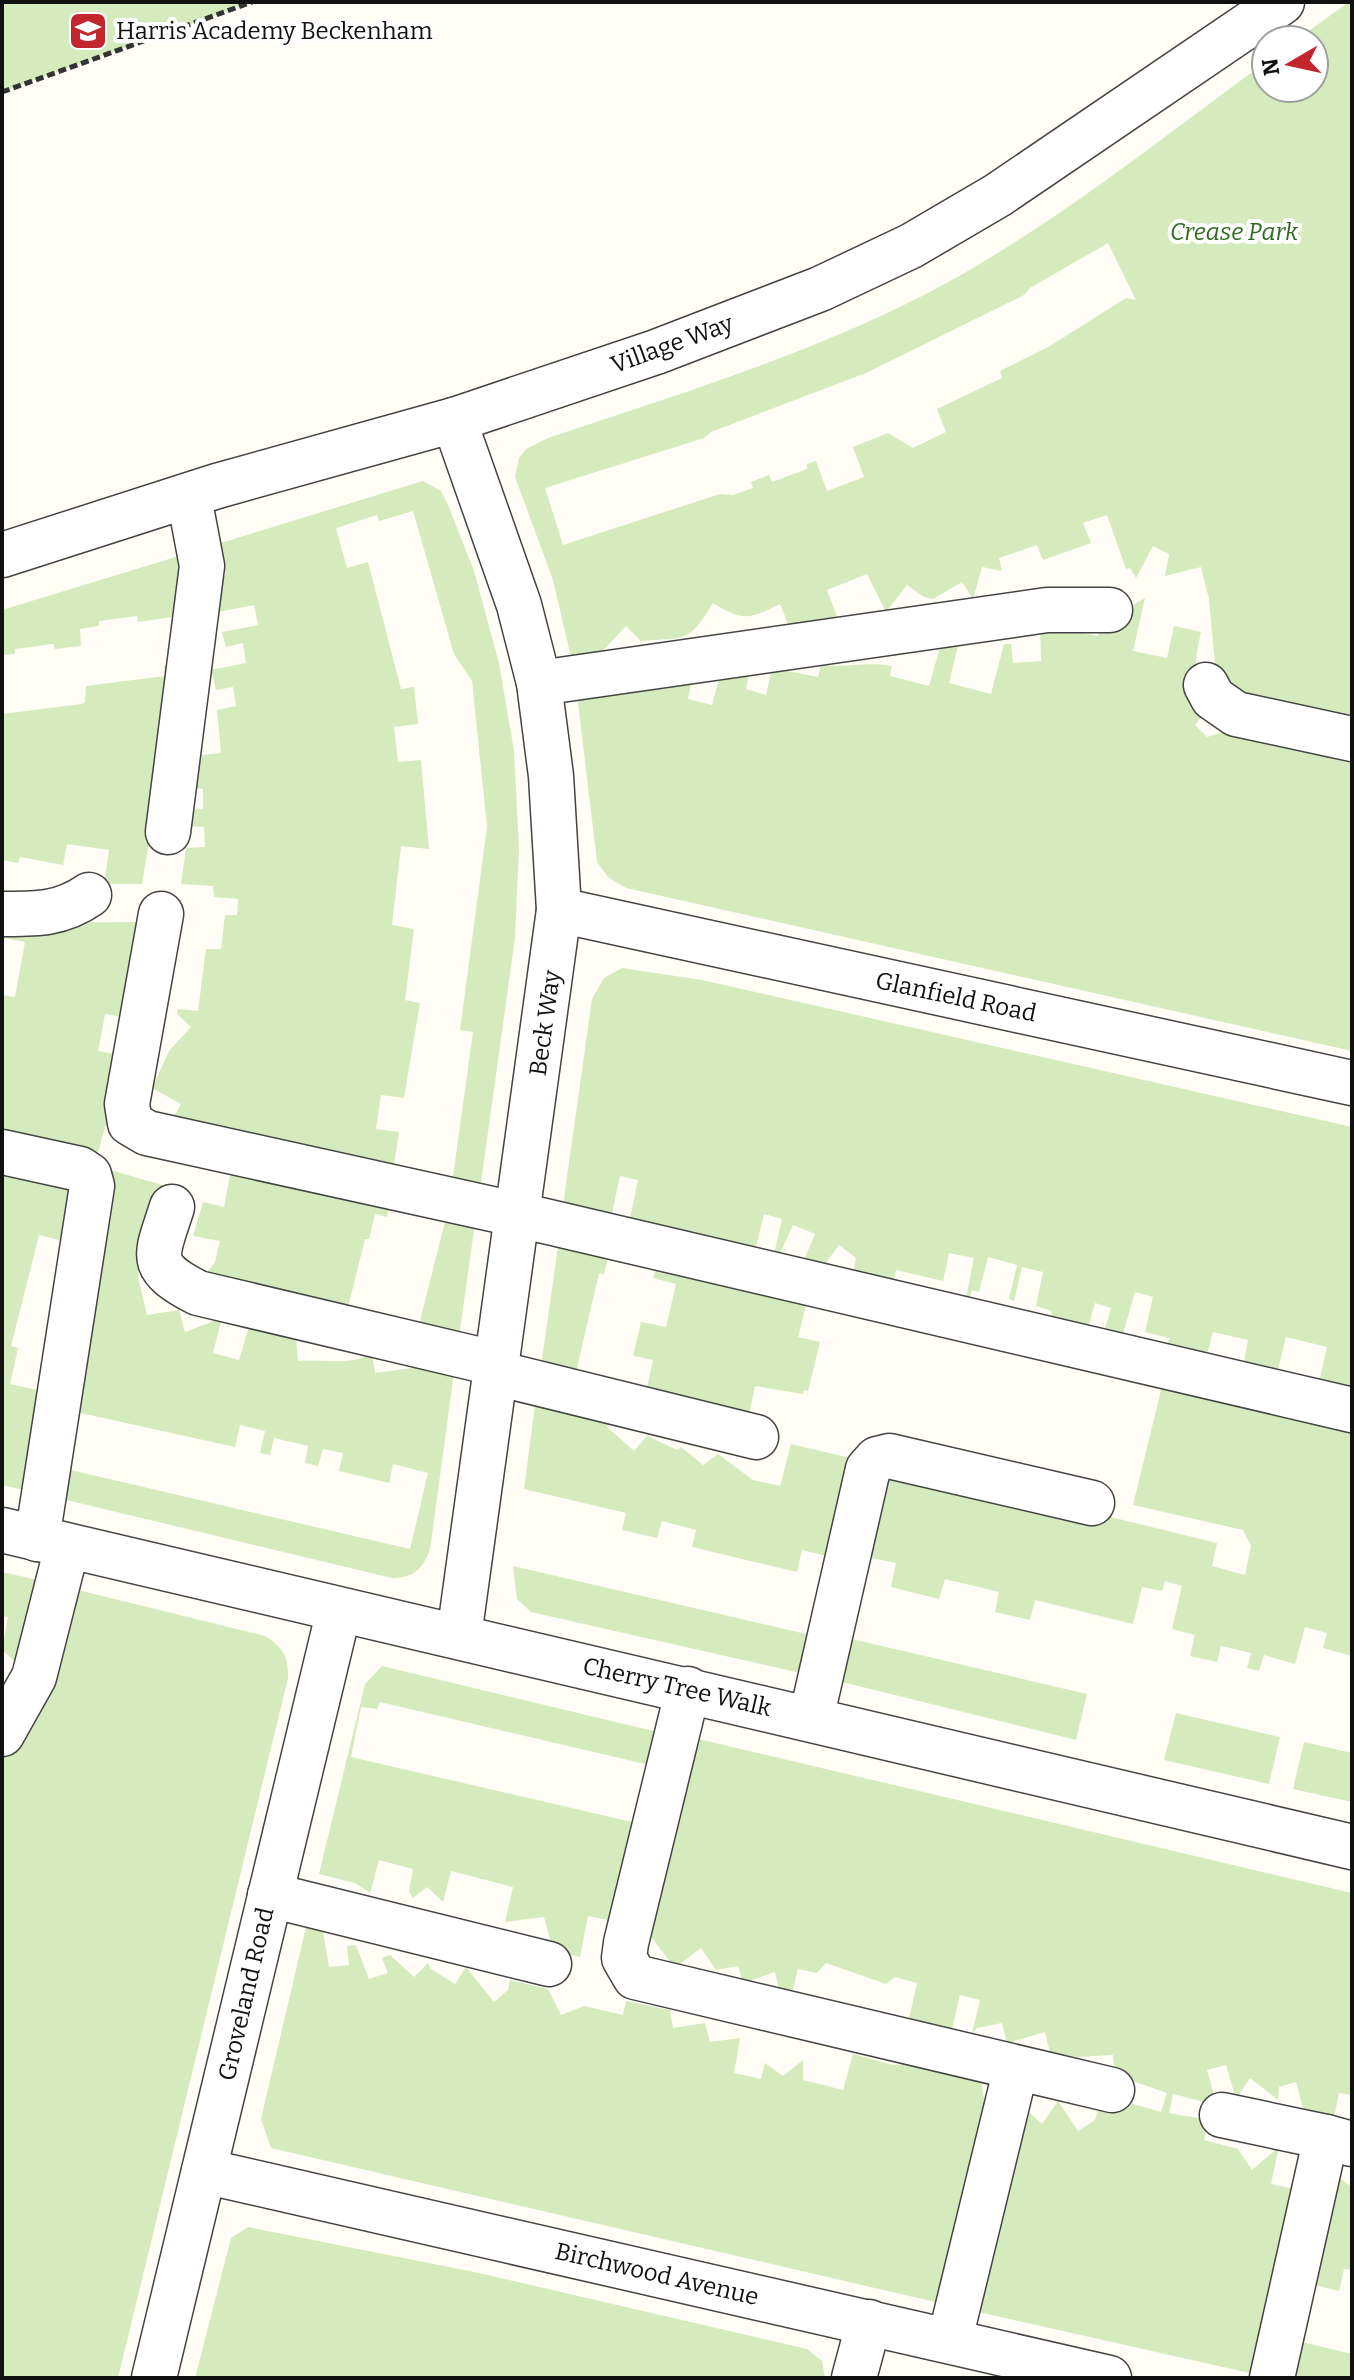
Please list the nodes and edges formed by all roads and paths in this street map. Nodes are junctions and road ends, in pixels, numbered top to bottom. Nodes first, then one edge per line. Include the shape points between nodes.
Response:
1 (252, 2) edge
2 (1282, 2) edge
3 (2, 92) edge
4 (454, 420) junction
5 (189, 497) junction
6 (2, 555) edge
7 (1110, 610) dead end
8 (539, 683) junction
9 (1206, 685) dead end
10 (1352, 739) edge
11 (168, 832) dead end
12 (89, 895) dead end
13 (559, 910) junction
14 (2, 914) edge
15 (161, 914) dead end
16 (1352, 1083) edge
17 (2, 1152) edge
18 (172, 1207) dead end
19 (519, 1215) junction
20 (497, 1369) junction
21 (1352, 1410) edge
22 (756, 1437) dead end
23 (1092, 1503) dead end
24 (35, 1539) edge
25 (339, 1610) junction
26 (459, 1636) junction
27 (688, 1689) junction
28 (811, 1719) junction
29 (2, 1734) edge
30 (1352, 1847) edge
31 (270, 1895) junction
32 (549, 1964) dead end
33 (1016, 2068) junction
34 (1112, 2090) dead end
35 (1222, 2115) dead end
36 (1339, 2140) edge
37 (204, 2171) junction
38 (869, 2322) junction
39 (950, 2339) junction
40 (154, 2378) edge
41 (854, 2378) edge
42 (1109, 2378) edge
43 (1272, 2378) edge

1 - 3 path
2 - 4 street, Village Way via 998,195 911,246 820,289 671,346
4 - 5 street, Village Way
4 - 8 street, Beck Way via 519,605
5 - 6 street, Village Way
5 - 11 street via 202,566
7 - 8 street via 1047,610
8 - 13 street, Beck Way
9 - 10 street via 1213,698 1236,714
12 - 14 street via 49,914
13 - 16 street, Glanfield Road
13 - 19 street, Beck Way
15 - 19 street via 127,1104 130,1123 147,1133
17 - 24 street via 80,1169 92,1186
18 - 20 street via 159,1262 170,1279 198,1293
19 - 20 street, Beck Way
19 - 21 street
20 - 22 street
20 - 26 street, Beck Way
23 - 28 street via 889,1456 877,1459 868,1469
24 - 25 street, Cherry Tree Walk
24 - 29 street via 34,1677
25 - 26 street, Cherry Tree Walk
25 - 31 street, Groveland Road
26 - 27 street, Cherry Tree Walk
27 - 28 street, Cherry Tree Walk
27 - 33 street via 626,1943 624,1958 635,1977
28 - 30 street, Cherry Tree Walk
31 - 32 street
31 - 37 street, Groveland Road
33 - 34 street
33 - 39 street
35 - 36 street
36 - 43 street
37 - 38 street, Birchwood Avenue
37 - 40 street, Groveland Road
38 - 39 street, Birchwood Avenue
38 - 41 street
39 - 42 street, Birchwood Avenue

